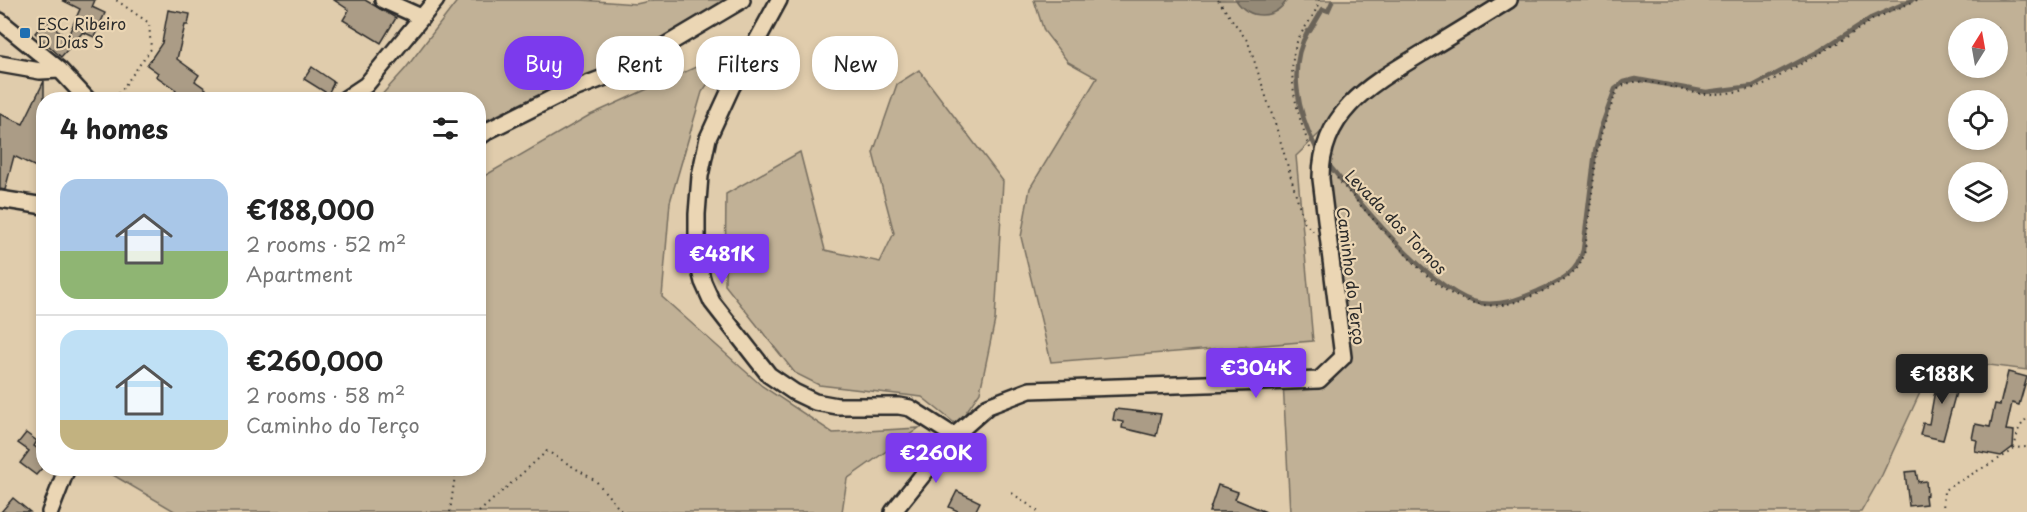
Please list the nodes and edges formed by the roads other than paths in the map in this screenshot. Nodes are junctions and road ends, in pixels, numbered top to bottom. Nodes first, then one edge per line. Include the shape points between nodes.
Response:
1 (383, 0) edge
2 (436, 0) edge
3 (742, 0) edge
4 (779, 0) edge
5 (1509, 0) edge
6 (421, 17) junction
7 (0, 21) edge
8 (0, 64) edge
9 (60, 70) junction
10 (80, 92) edge
11 (356, 92) edge
12 (486, 132) edge
13 (0, 199) edge
14 (36, 205) edge
15 (954, 436) junction
16 (64, 476) edge
17 (50, 512) edge
18 (893, 512) edge

1 - 6 street
2 - 6 street
3 - 12 street via 624,70 561,94
4 - 15 street via 708,138 696,214 703,282 712,302 769,375 794,392 815,402 837,406 910,408
5 - 15 street, Caminho do Terço via 1372,84 1350,104 1329,134 1321,165 1343,357 1319,380 1030,390 988,406
6 - 11 street via 366,85
7 - 9 street
8 - 9 street
9 - 10 street
13 - 14 street
15 - 18 street, Caminho do Terço
16 - 17 street

